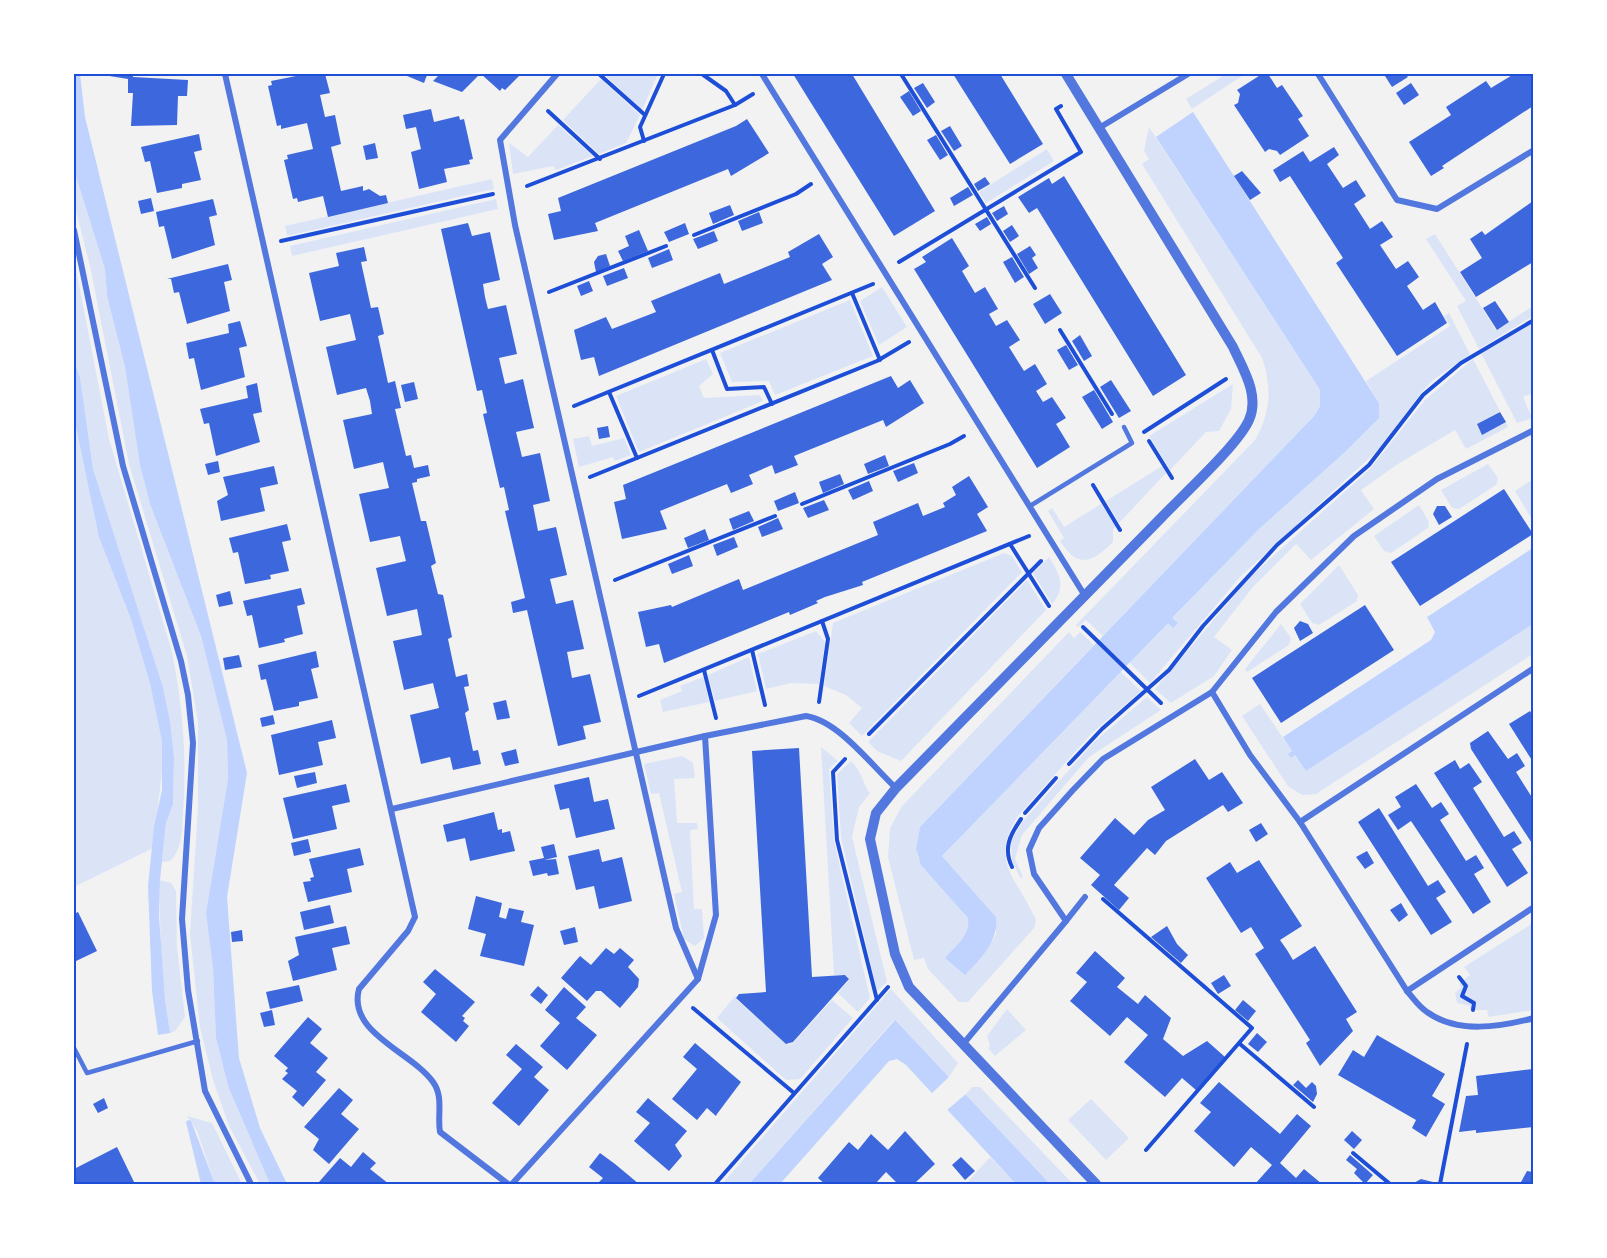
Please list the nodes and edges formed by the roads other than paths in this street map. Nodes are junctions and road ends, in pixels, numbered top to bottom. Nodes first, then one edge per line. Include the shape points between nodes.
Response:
1 (225, 74) edge
2 (557, 74) edge
3 (762, 74) edge
4 (1066, 74) edge
5 (1188, 74) edge
6 (1318, 74) edge
7 (1098, 128) junction
8 (1533, 150) edge
9 (74, 230) edge
10 (1124, 427) road end
11 (1533, 430) edge
12 (1030, 506) junction
13 (1085, 596) junction
14 (1533, 668) edge
15 (1212, 692) junction
16 (705, 736) junction
17 (636, 753) junction
18 (896, 788) junction
19 (392, 809) junction
20 (1300, 822) junction
21 (1085, 897) dead end
22 (1533, 907) edge
23 (1066, 921) junction
24 (698, 979) junction
25 (1407, 991) junction
26 (1533, 1018) edge
27 (198, 1041) junction
28 (963, 1043) junction
29 (74, 1048) edge
30 (251, 1185) edge
31 (510, 1185) edge
32 (1096, 1185) edge

1 - 19 street
2 - 17 street via 500,140 531,296
3 - 12 street
4 - 7 street
5 - 7 street
6 - 8 street via 1397,200 1437,209
7 - 13 street via 1233,347 1253,400 1249,420 1238,437
9 - 27 street via 123,466 188,695 193,743 182,919 188,990
10 - 12 lane via 1132,443
11 - 15 street via 1437,479 1354,536 1276,612
12 - 13 street
13 - 18 street
14 - 20 street
15 - 20 street via 1250,754
15 - 23 street via 1103,759 1039,828 1029,850 1034,874
16 - 17 street
16 - 18 street via 816,717 834,727
16 - 24 street via 716,915
17 - 19 street
17 - 24 street via 676,928
18 - 28 street via 876,813 870,839 895,954 909,987
19 - 31 street via 415,917 408,931 358,989 356,1001 363,1021 433,1082 441,1101 440,1132
20 - 25 street
21 - 23 street
22 - 25 street
23 - 28 street
24 - 31 street
25 - 26 street via 1427,1013 1470,1027
27 - 29 lane via 87,1073
27 - 30 street via 205,1091
28 - 32 street

